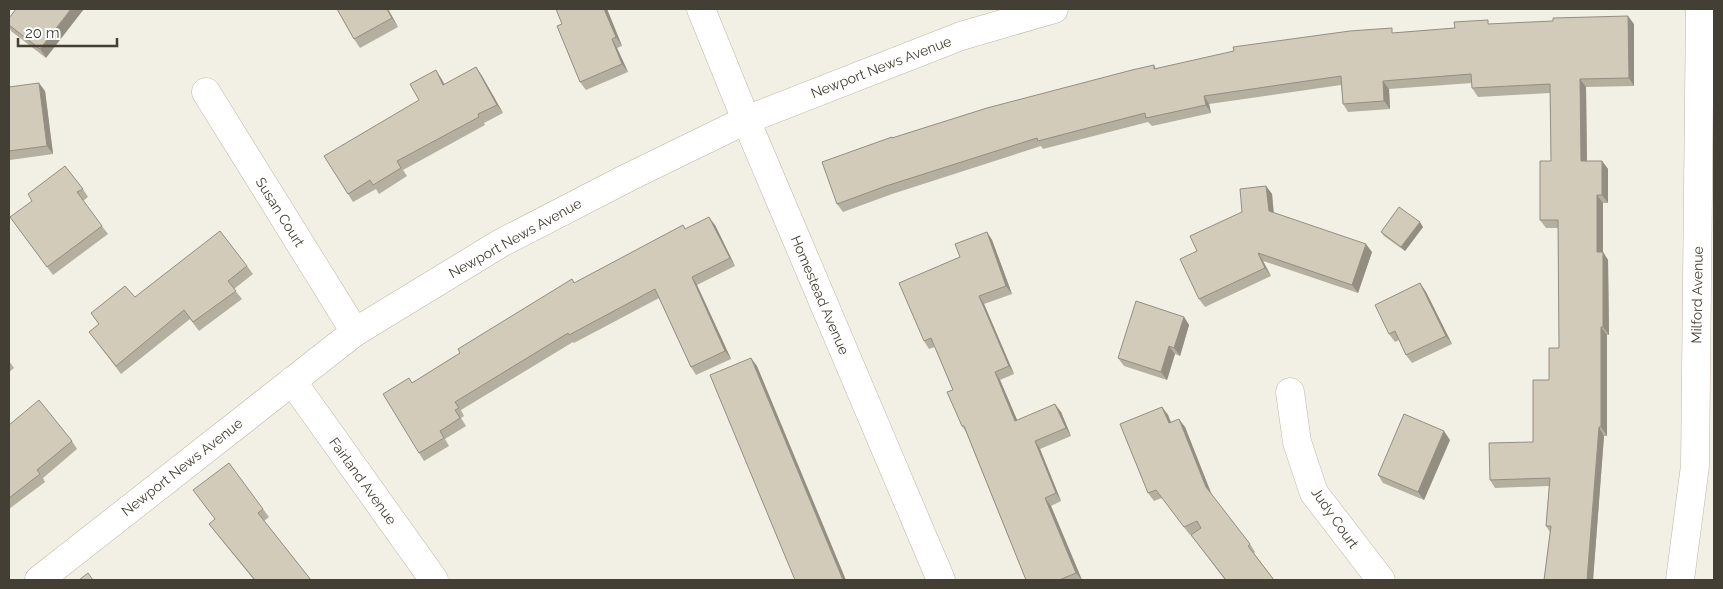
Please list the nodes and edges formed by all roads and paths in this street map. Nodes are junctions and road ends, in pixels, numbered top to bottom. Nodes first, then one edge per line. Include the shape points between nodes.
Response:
1 (701, 9) edge
2 (1054, 9) edge
3 (1700, 9) edge
4 (206, 92) dead end
5 (746, 120) junction
6 (355, 332) junction
7 (292, 381) junction
8 (1290, 392) dead end
9 (39, 580) edge
10 (434, 580) edge
11 (941, 580) edge
12 (1381, 580) edge
13 (1680, 580) edge

1 - 5 street, Homestead Avenue
2 - 5 street, Newport News Avenue via 961,36
3 - 13 street, Milford Avenue via 1695,466
4 - 6 street, Susan Court
5 - 6 street, Newport News Avenue via 501,242
5 - 11 street, Homestead Avenue
6 - 7 street, Newport News Avenue
7 - 9 street, Newport News Avenue
7 - 10 street, Fairland Avenue
8 - 12 street, Judy Court via 1297,442 1314,493

